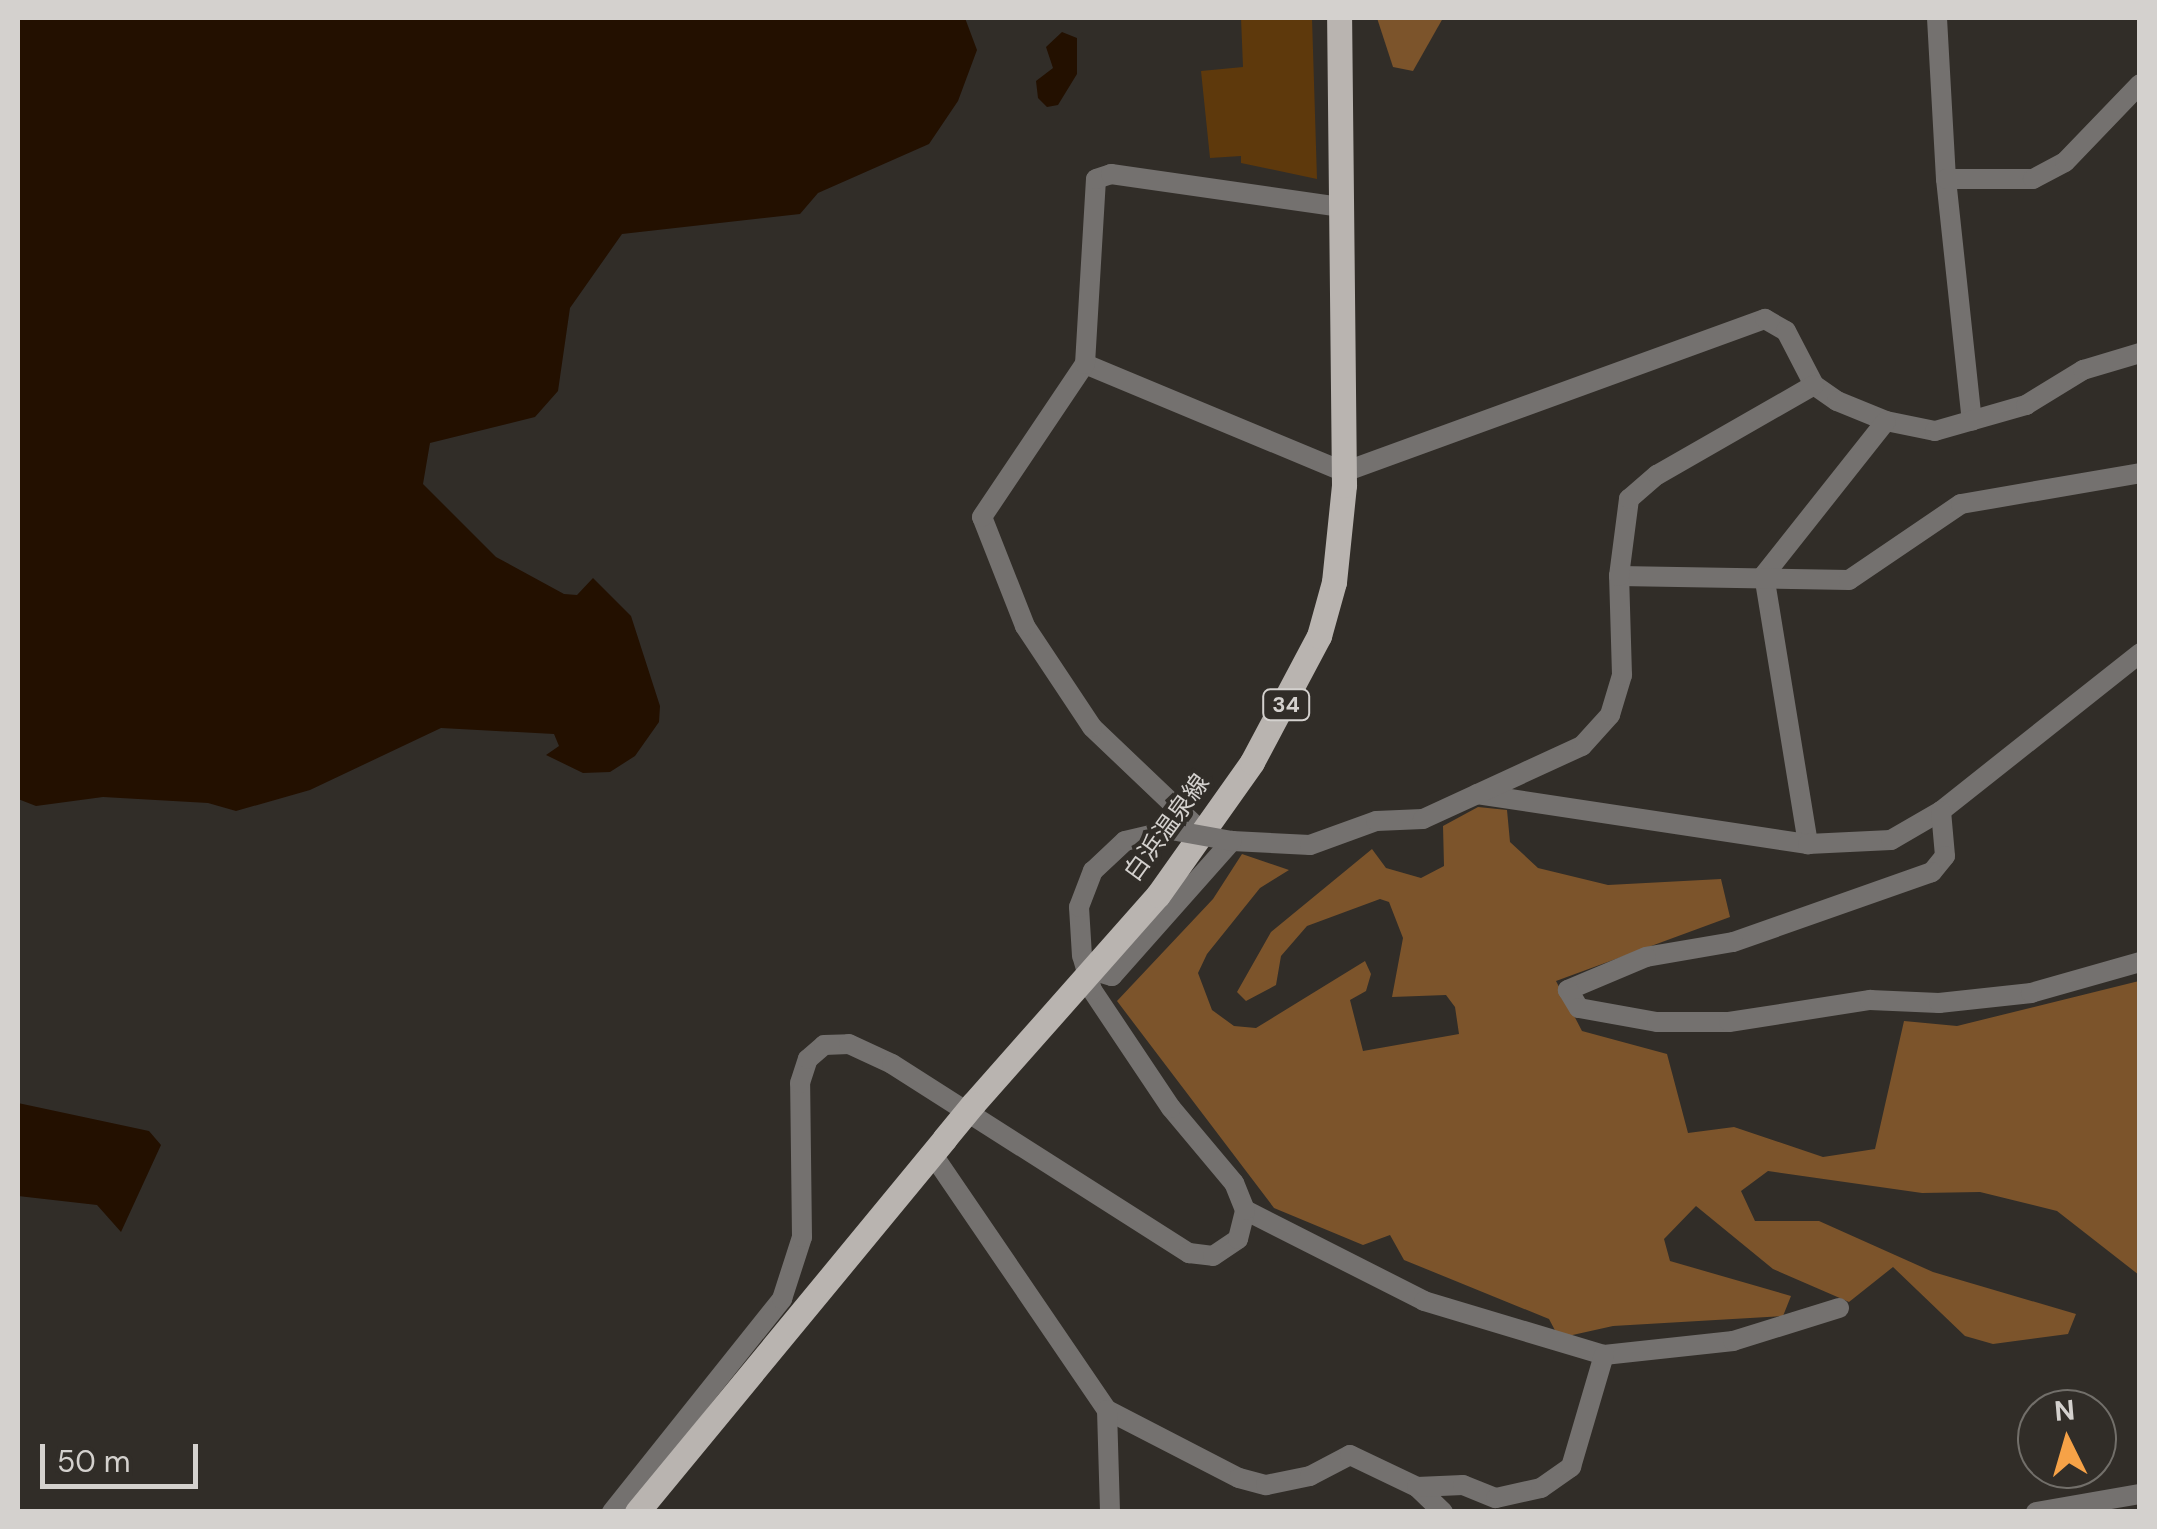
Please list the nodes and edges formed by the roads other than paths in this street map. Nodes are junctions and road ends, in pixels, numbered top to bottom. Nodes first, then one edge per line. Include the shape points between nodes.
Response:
1 (1339, 18) edge
2 (1937, 18) edge
3 (2140, 84) edge
4 (1946, 179) junction
5 (1340, 207) junction
6 (2140, 353) edge
7 (1085, 364) junction
8 (1814, 385) junction
9 (1972, 420) junction
10 (1886, 421) junction
11 (1344, 472) junction
12 (2140, 473) edge
13 (1764, 575) junction
14 (1619, 576) junction
15 (2140, 653) edge
16 (1477, 794) junction
17 (1941, 810) junction
18 (1200, 830) junction
19 (1232, 840) junction
20 (1808, 844) junction
21 (2140, 962) edge
22 (1088, 973) junction
23 (939, 1146) junction
24 (1245, 1210) junction
25 (1839, 1308) dead end
26 (1604, 1354) junction
27 (1107, 1410) junction
28 (1417, 1487) junction
29 (2140, 1494) edge
30 (612, 1512) edge
31 (638, 1512) edge
32 (1110, 1512) edge
33 (1443, 1512) edge
34 (2036, 1512) edge

1 - 5 main road, 白浜温泉線 / 34
2 - 4 street
3 - 4 street via 2065,162 2033,179
4 - 9 street
5 - 7 street via 1111,174 1096,179
5 - 11 main road, 白浜温泉線 / 34
6 - 9 street via 2083,370 2026,405
7 - 11 street
7 - 18 street via 982,517 1024,626 1092,728
8 - 10 street
8 - 11 street via 1786,331 1765,319
8 - 14 street via 1656,475 1629,499
9 - 10 street via 1935,431
10 - 13 street
11 - 18 main road, 白浜温泉線 / 34 via 1339,550 1319,636 1252,762
12 - 13 street via 1961,504 1848,580
13 - 14 street
13 - 20 street
14 - 16 street via 1622,676 1610,715 1582,746 1515,771
15 - 17 street
16 - 19 street via 1422,819 1376,821 1310,845
16 - 20 street
17 - 20 street via 1891,840
17 - 21 street via 1944,856 1932,872 1733,942 1646,957 1568,990 1580,1008 1657,1022 1728,1022 1870,1000 1939,1004 2031,993
18 - 22 main road, 白浜温泉線 / 34 via 1158,894
19 - 22 street via 1112,976
19 - 22 street, bridge via 1171,830 1125,842 1093,871 1079,907
22 - 23 main road, 白浜温泉線 / 34, bridge
22 - 24 street via 1171,1108 1234,1183
23 - 27 street
23 - 31 main road, 白浜温泉線 / 34
24 - 26 street via 1424,1301
24 - 30 street via 1228,1251 1189,1253 892,1064 849,1044 824,1045 808,1060 800,1083 802,1237 782,1299
25 - 26 street via 1733,1341
26 - 28 street via 1570,1468 1540,1488 1496,1498 1463,1485
27 - 28 street via 1239,1478 1266,1485 1310,1476 1350,1455
27 - 32 street
28 - 33 street
29 - 34 street

